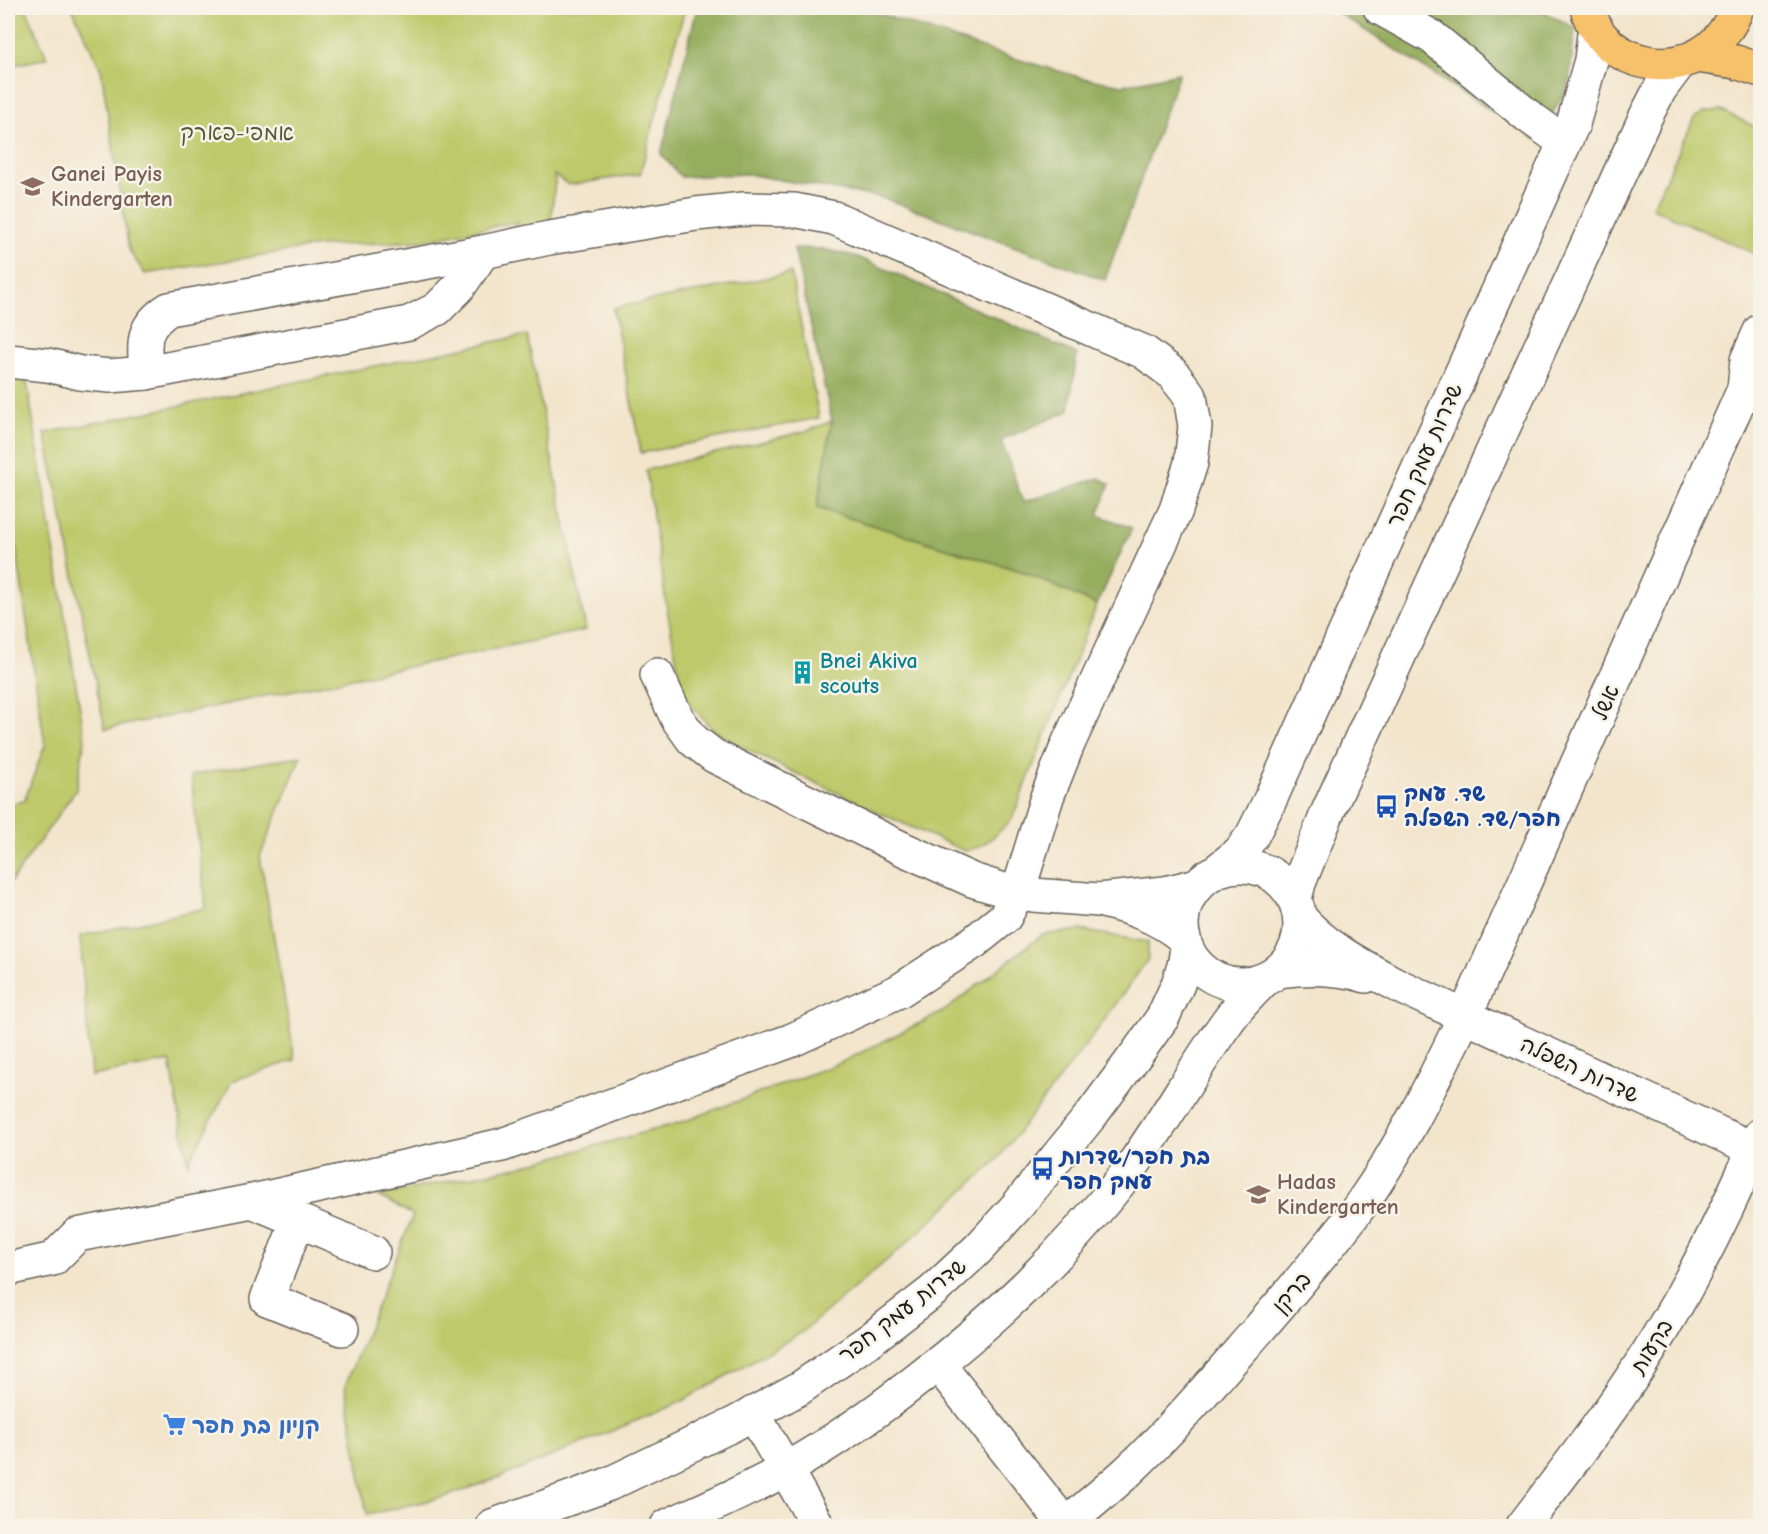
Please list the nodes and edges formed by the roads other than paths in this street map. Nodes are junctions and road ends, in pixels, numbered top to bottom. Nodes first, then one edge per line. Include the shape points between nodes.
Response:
1 (1380, 8) edge
2 (1737, 8) edge
3 (1588, 14) edge
4 (1689, 59) junction
5 (1761, 69) edge
6 (1564, 142) junction
7 (483, 252) junction
8 (1761, 331) edge
9 (8, 361) edge
10 (146, 373) junction
11 (1752, 382) edge
12 (657, 675) dead end
13 (1208, 877) junction
14 (1018, 892) junction
15 (1099, 900) junction
16 (1298, 909) junction
17 (1185, 944) junction
18 (1271, 976) junction
19 (1399, 987) junction
20 (1465, 1016) junction
21 (1758, 1146) edge
22 (252, 1201) junction
23 (298, 1220) junction
24 (373, 1252) dead end
25 (8, 1269) edge
26 (342, 1329) dead end
27 (938, 1364) junction
28 (753, 1413) junction
29 (785, 1469) junction
30 (1065, 1526) edge
31 (492, 1527) edge
32 (667, 1527) edge
33 (818, 1527) edge
34 (1523, 1527) edge

1 - 6 street via 1432,37
2 - 4 main road via 1719,40
3 - 4 main road via 1602,37 1620,53 1643,62 1670,64
3 - 6 street, שדרות עמק חפר via 1592,60
4 - 5 main road via 1736,62
4 - 16 street via 1660,89 1646,116 1329,809 1299,883
6 - 13 street, שדרות עמק חפר via 1270,800 1240,852
7 - 10 street via 458,288 437,309 409,323
7 - 10 street via 169,309 154,319 146,333
7 - 14 street via 696,214 744,209 794,210 834,218 1144,352 1172,373 1190,396 1195,426 1191,463 1176,510 1068,744
8 - 11 street, אשל via 1747,360
9 - 10 street via 110,376
11 - 20 street, אשל
12 - 14 street via 677,718 693,740 714,756 972,880
13 - 15 street via 1166,893
13 - 16 street via 1236,865 1254,866 1284,882
13 - 17 street via 1189,897 1183,915
14 - 15 street
14 - 22 street via 1005,917 974,942 899,991 790,1041 502,1145
15 - 17 street via 1158,919
16 - 18 street via 1299,939 1292,957
16 - 19 street, שדרות השפלה via 1316,935 1348,959
17 - 18 street via 1196,964 1227,983 1245,985
17 - 28 street, שדרות עמק חפר via 1184,966 1163,1017 1092,1114 978,1249 933,1291 871,1339 800,1388
18 - 19 street, שדרות השפלה via 1305,968 1341,970
18 - 27 street via 1228,1020 1155,1134 1081,1230 1028,1286
19 - 20 street, שדרות השפלה
20 - 21 street, שדרות השפלה
20 - 30 street, ברקן via 1401,1140 1362,1202 1306,1275 1172,1426
21 - 34 street, בקעות via 1662,1331 1608,1414
22 - 23 street
22 - 25 street via 77,1235 53,1259
23 - 24 street
23 - 26 street via 267,1299
27 - 29 street via 825,1446
27 - 30 street
28 - 29 street
28 - 31 street, שדרות עמק חפר via 609,1484
29 - 32 street
29 - 33 street

